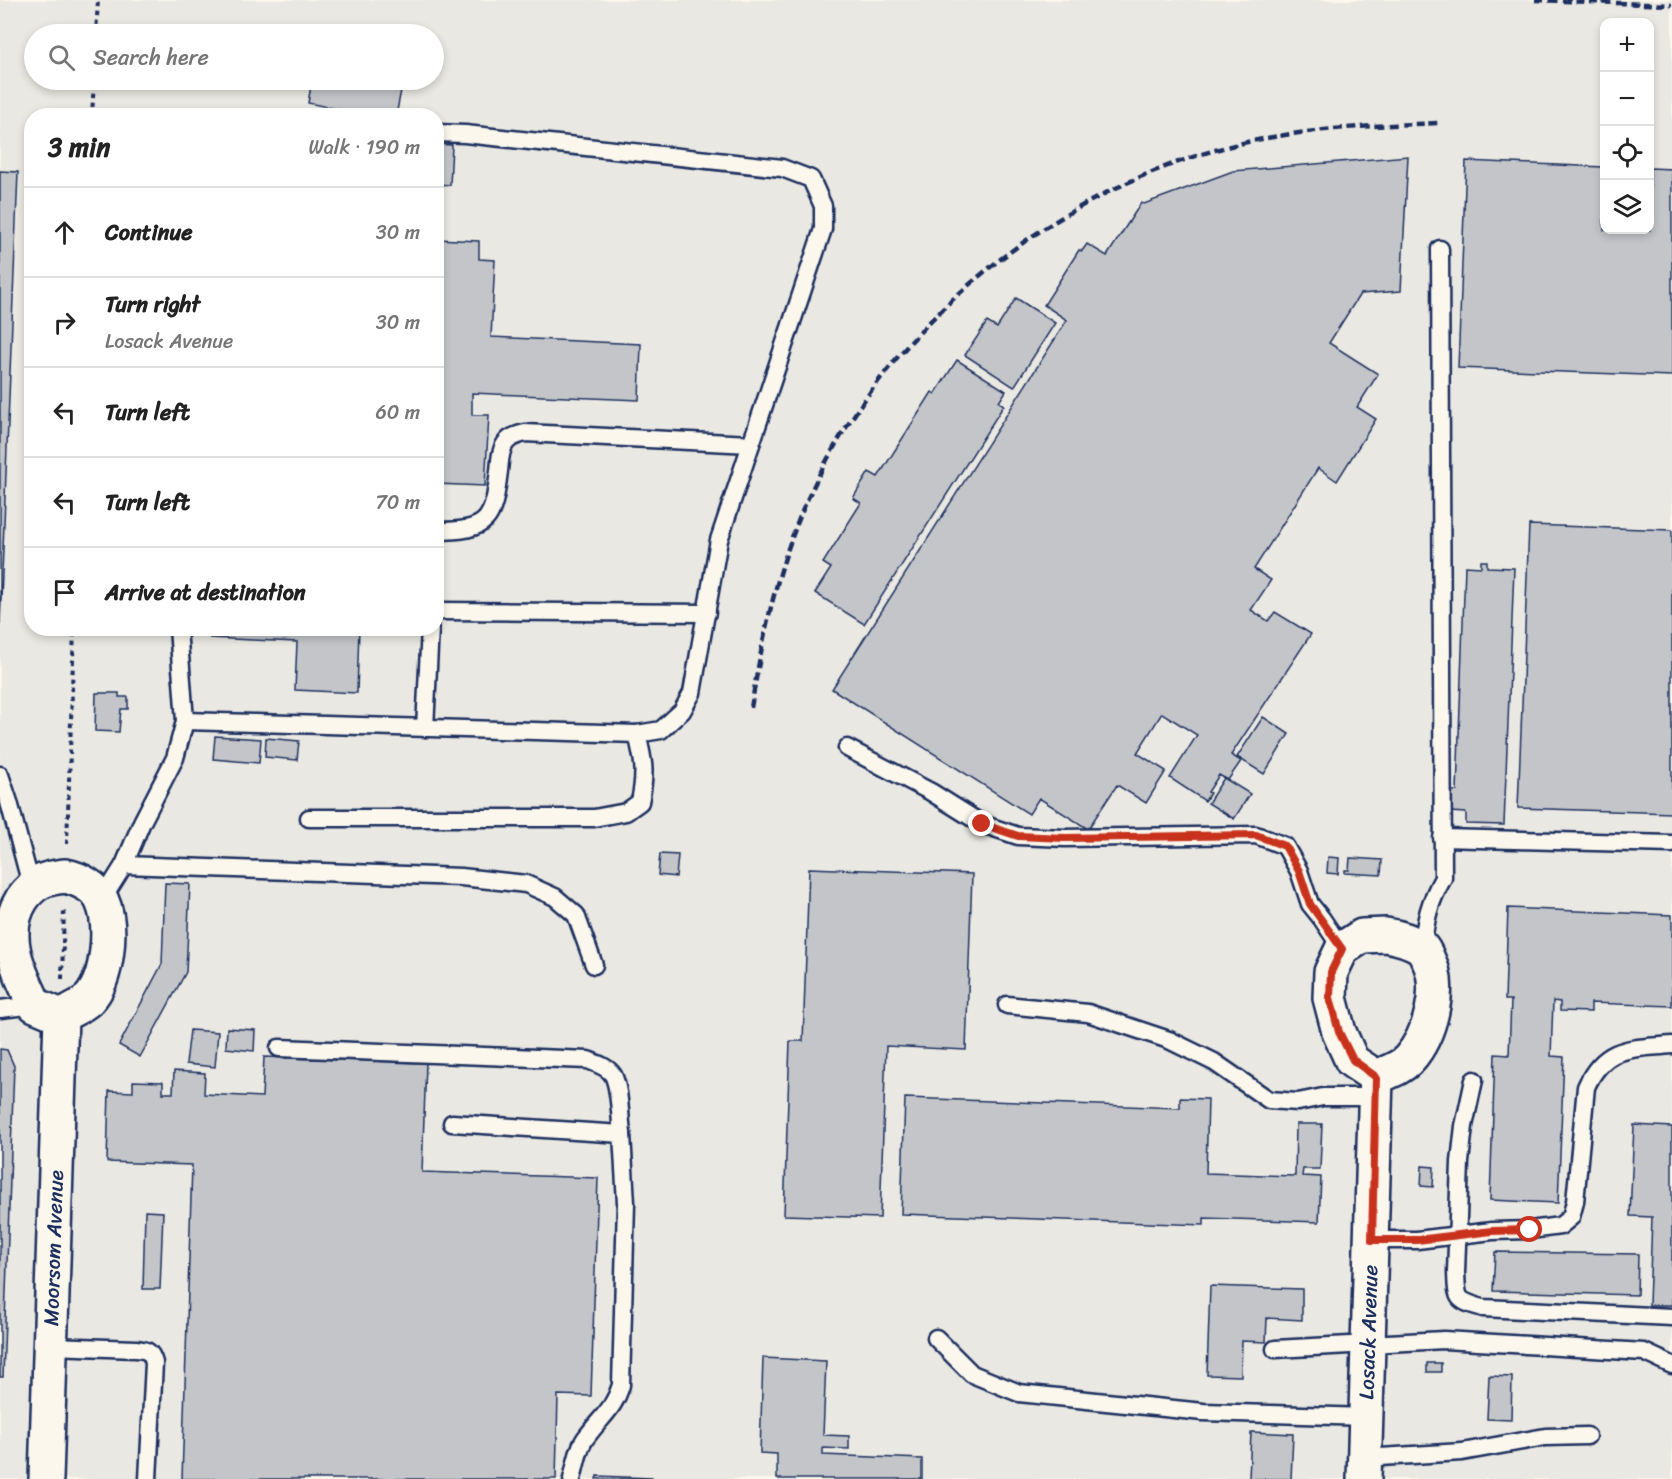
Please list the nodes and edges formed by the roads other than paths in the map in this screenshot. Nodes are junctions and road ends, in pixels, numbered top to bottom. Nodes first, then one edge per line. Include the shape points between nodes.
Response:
1 (444, 133) edge
2 (1440, 249) dead end
3 (751, 444) junction
4 (444, 531) edge
5 (444, 610) edge
6 (707, 613) junction
7 (179, 636) edge
8 (430, 636) edge
9 (185, 721) junction
10 (425, 728) junction
11 (637, 734) junction
12 (847, 748) dead end
13 (0, 775) edge
14 (309, 818) dead end
15 (1442, 838) junction
16 (1672, 844) edge
17 (124, 865) junction
18 (31, 885) junction
19 (102, 900) junction
20 (1423, 948) junction
21 (1342, 949) junction
22 (594, 965) dead end
23 (1007, 1005) dead end
24 (0, 1009) edge
25 (48, 1010) junction
26 (1672, 1045) edge
27 (279, 1048) dead end
28 (1474, 1080) dead end
29 (1376, 1087) junction
30 (452, 1123) dead end
31 (622, 1134) junction
32 (1458, 1236) junction
33 (1372, 1240) junction
34 (1672, 1317) edge
35 (936, 1338) dead end
36 (1368, 1343) junction
37 (51, 1346) junction
38 (1275, 1348) dead end
39 (1672, 1365) edge
40 (1366, 1417) junction
41 (1587, 1436) dead end
42 (1364, 1468) edge
43 (46, 1479) edge
44 (148, 1479) edge
45 (572, 1479) edge

1 - 3 lane via 782,168 811,179 823,206 823,229
2 - 15 lane
3 - 4 lane via 525,433 505,443 495,504 486,519 476,527
3 - 6 lane via 718,540
5 - 6 lane
6 - 11 lane via 694,684 682,711 661,730
7 - 9 lane
8 - 10 lane
9 - 10 lane
9 - 17 lane via 175,758
10 - 11 lane
11 - 14 lane via 645,768 644,786 640,802 626,812 594,819
12 - 21 lane via 982,824 1018,836 1256,835 1285,846 1310,904
13 - 18 lane
15 - 16 lane
15 - 20 lane via 1443,878 1425,920
17 - 19 lane
17 - 22 lane via 461,876 526,884 555,897 576,915
18 - 19 street via 65,876 82,880
18 - 25 street via 14,910 9,931 14,956
19 - 25 street via 110,936 103,973 89,999
20 - 21 street via 1386,935 1362,936
20 - 29 street via 1434,969 1431,1018 1408,1060
21 - 29 street via 1331,972 1330,998 1339,1032 1353,1060
23 - 29 lane via 1088,1013 1169,1040 1214,1062 1269,1100 1298,1102
24 - 25 lane
25 - 37 street, Moorsom Avenue
26 - 32 lane via 1625,1050 1606,1057 1593,1070 1586,1087 1571,1217 1560,1226
27 - 31 lane via 588,1060 613,1074
28 - 32 lane via 1460,1162
29 - 33 street, Losack Avenue
30 - 31 lane
31 - 45 lane via 626,1203 621,1385 617,1401 586,1436
32 - 33 lane
32 - 34 lane via 1457,1288 1463,1302 1483,1308
33 - 36 street, Losack Avenue
35 - 40 lane via 972,1374 1019,1393 1203,1412
36 - 38 lane
36 - 39 lane via 1444,1340 1644,1352
36 - 40 street, Losack Avenue
37 - 43 street, Moorsom Avenue
37 - 44 lane via 136,1348 152,1355
40 - 42 street, Losack Avenue
41 - 42 lane via 1545,1437

